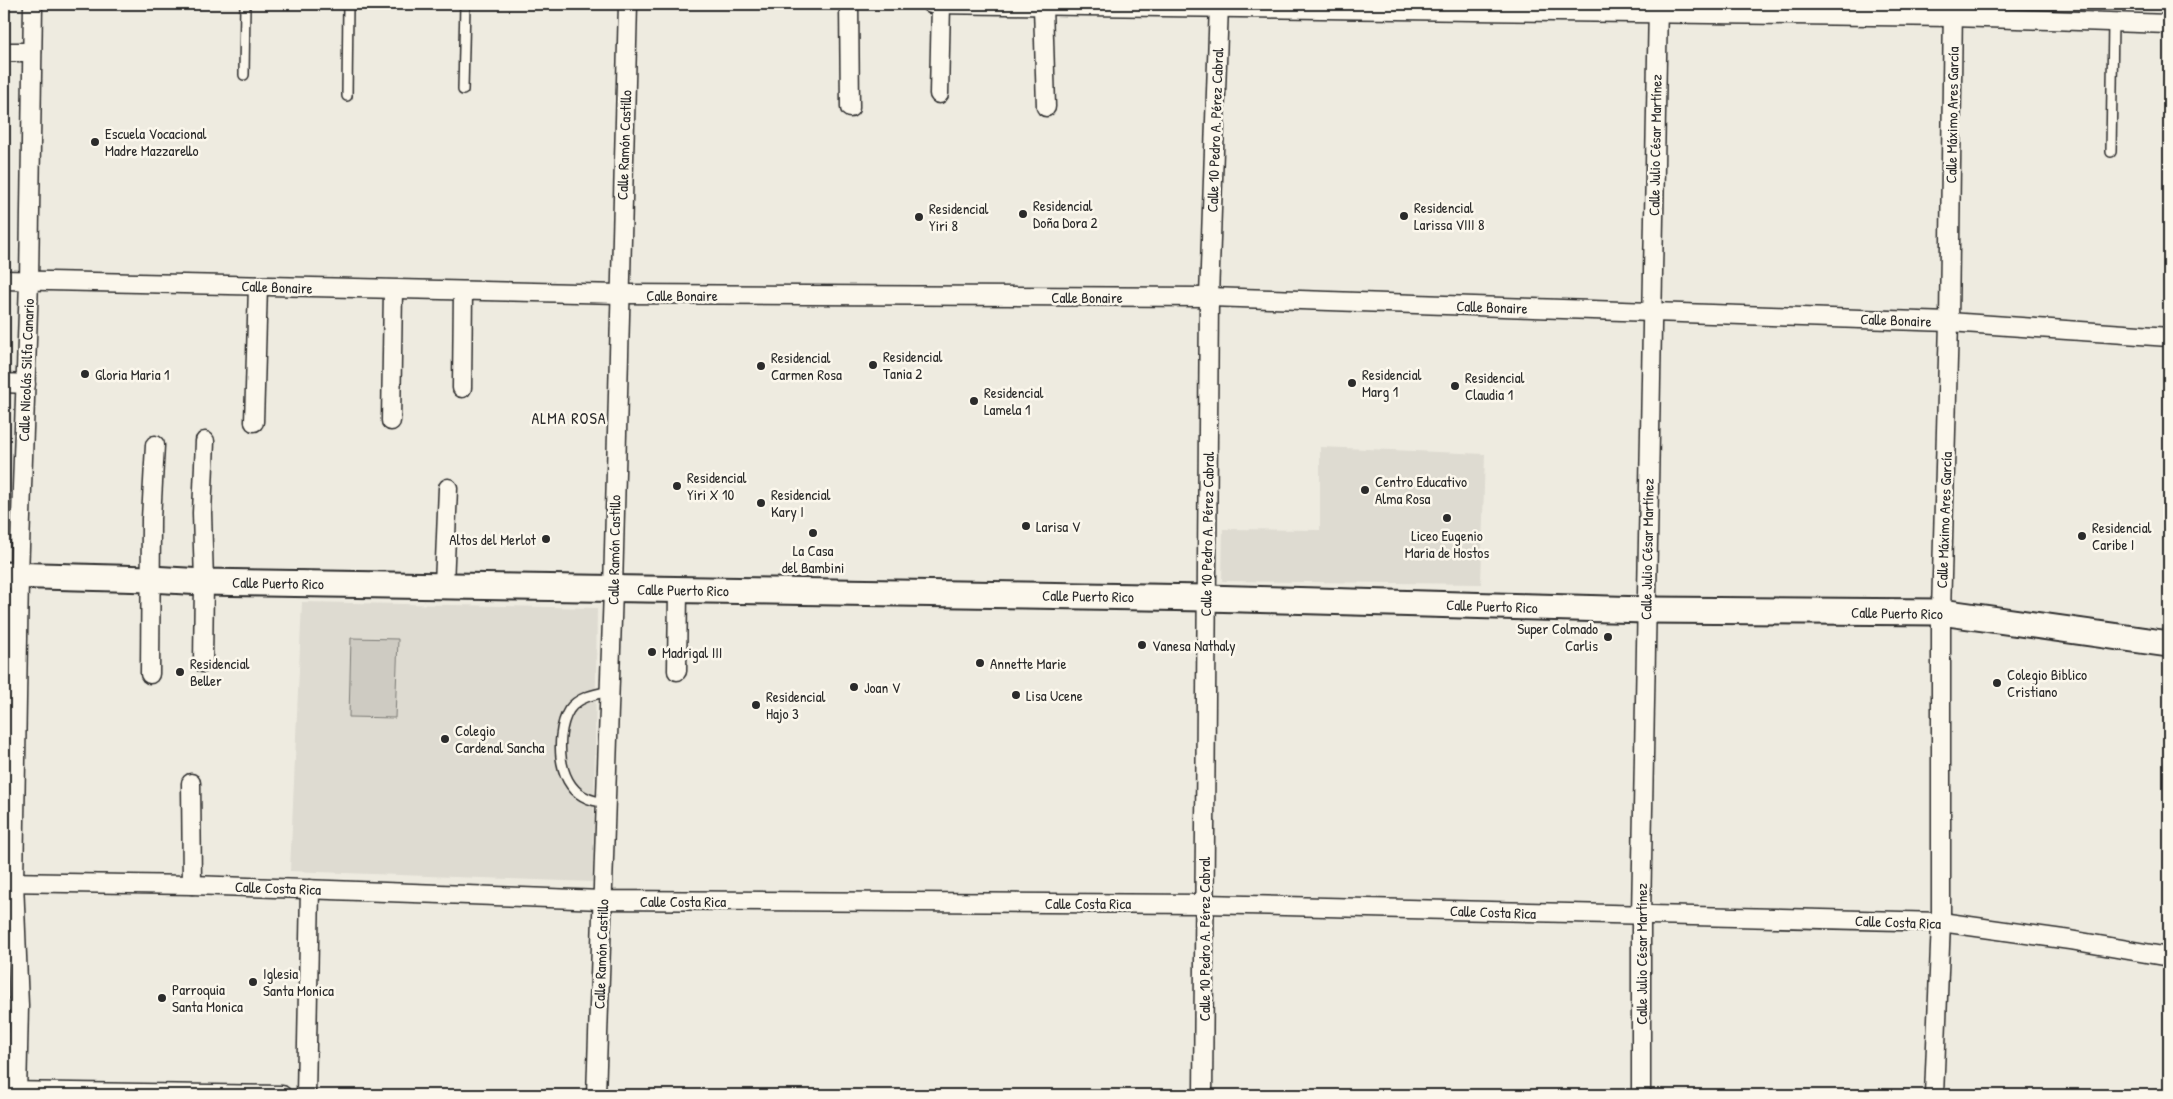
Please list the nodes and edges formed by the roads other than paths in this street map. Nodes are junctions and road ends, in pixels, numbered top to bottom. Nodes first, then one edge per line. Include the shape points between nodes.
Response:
1 (33, 4) edge
2 (245, 4) edge
3 (348, 4) edge
4 (466, 4) edge
5 (628, 4) edge
6 (849, 4) edge
7 (931, 4) edge
8 (941, 4) edge
9 (1052, 5) edge
10 (1218, 6) edge
11 (1658, 9) edge
12 (1790, 9) edge
13 (1953, 10) edge
14 (2113, 22) junction
15 (2169, 24) edge
16 (4, 52) edge
17 (32, 52) junction
18 (244, 75) dead end
19 (463, 90) dead end
20 (939, 94) dead end
21 (347, 96) dead end
22 (1046, 107) dead end
23 (850, 108) dead end
24 (2111, 152) dead end
25 (4, 280) edge
26 (29, 281) junction
27 (258, 286) junction
28 (393, 290) junction
29 (463, 291) junction
30 (620, 294) junction
31 (1209, 298) junction
32 (1651, 313) junction
33 (1949, 322) junction
34 (2169, 336) edge
35 (4, 383) edge
36 (26, 384) junction
37 (462, 388) dead end
38 (254, 422) dead end
39 (391, 422) dead end
40 (205, 441) dead end
41 (155, 445) dead end
42 (448, 488) dead end
43 (12, 576) edge
44 (150, 579) junction
45 (204, 582) junction
46 (444, 585) junction
47 (613, 589) junction
48 (678, 590) junction
49 (1206, 598) junction
50 (1646, 610) junction
51 (1941, 612) junction
52 (2169, 644) edge
53 (203, 663) dead end
54 (677, 671) dead end
55 (150, 674) dead end
56 (610, 691) junction
57 (10, 757) edge
58 (191, 783) dead end
59 (606, 802) junction
60 (9, 882) edge
61 (192, 885) junction
62 (310, 889) junction
63 (602, 900) junction
64 (1204, 904) junction
65 (1641, 916) junction
66 (1941, 922) junction
67 (2169, 957) edge
68 (11, 1006) edge
69 (13, 1093) edge
70 (282, 1095) edge
71 (306, 1095) edge
72 (596, 1095) edge
73 (1203, 1095) edge
74 (1641, 1095) edge
75 (1934, 1095) edge

1 - 17 street, Calle Nicolás Silfa Canario
2 - 18 lane
3 - 21 lane
4 - 19 lane
5 - 30 street, Calle Ramón Castillo
6 - 23 street
7 - 8 street
8 - 9 street
8 - 20 street
9 - 10 street
9 - 22 street
10 - 11 street
10 - 31 street, Calle 10 Pedro A. Pérez Cabral
11 - 12 street
11 - 32 street, Calle Julio César Martínez
12 - 13 street
13 - 14 street
13 - 33 street, Calle Máximo Ares García
14 - 15 street
14 - 24 lane
16 - 17 street
17 - 26 street, Calle Nicolás Silfa Canario
25 - 26 street, Calle Bonaire
26 - 27 street, Calle Bonaire
26 - 36 street, Calle Nicolás Silfa Canario
27 - 28 street, Calle Bonaire
27 - 38 street
28 - 29 street, Calle Bonaire
28 - 39 street
29 - 30 street, Calle Bonaire
29 - 37 street
30 - 31 street, Calle Bonaire
30 - 47 street, Calle Ramón Castillo
31 - 32 street, Calle Bonaire
31 - 49 street, Calle 10 Pedro A. Pérez Cabral
32 - 33 street, Calle Bonaire
32 - 50 street, Calle Julio César Martínez
33 - 34 street, Calle Bonaire
33 - 51 street, Calle Máximo Ares García
35 - 36 street
36 - 43 street, Calle Nicolás Silfa Canario
40 - 45 street
41 - 44 street
42 - 46 street
43 - 44 street, Calle Puerto Rico
43 - 57 street, Calle Nicolás Silfa Canario
44 - 45 street, Calle Puerto Rico
44 - 55 street
45 - 46 street, Calle Puerto Rico
45 - 53 street
46 - 47 street, Calle Puerto Rico
47 - 48 street, Calle Puerto Rico
47 - 56 street, Calle Ramón Castillo
48 - 49 street, Calle Puerto Rico
48 - 54 street
49 - 50 street, Calle Puerto Rico
49 - 64 street, Calle 10 Pedro A. Pérez Cabral
50 - 51 street, Calle Puerto Rico
50 - 65 street, Calle Julio César Martínez
51 - 52 street, Calle Puerto Rico
51 - 66 street, Calle Máximo Ares García
56 - 59 street, Calle Ramón Castillo
56 - 59 lane via 581,700 569,710 562,726 560,754 564,773 574,789 592,800
57 - 60 street, Calle Nicolás Silfa Canario
58 - 61 street
59 - 63 street, Calle Ramón Castillo
60 - 61 street, Calle Costa Rica
60 - 68 street, Calle Nicolás Silfa Canario
61 - 62 street, Calle Costa Rica
62 - 63 street, Calle Costa Rica
62 - 71 street
63 - 64 street, Calle Costa Rica
63 - 72 street, Calle Ramón Castillo
64 - 65 street, Calle Costa Rica
64 - 73 street, Calle 10 Pedro A. Pérez Cabral
65 - 66 street, Calle Costa Rica
65 - 74 street, Calle Julio César Martínez
66 - 67 street, Calle Costa Rica
66 - 75 street, Calle Máximo Ares García
68 - 69 street, Calle Nicolás Silfa Canario
69 - 70 street

